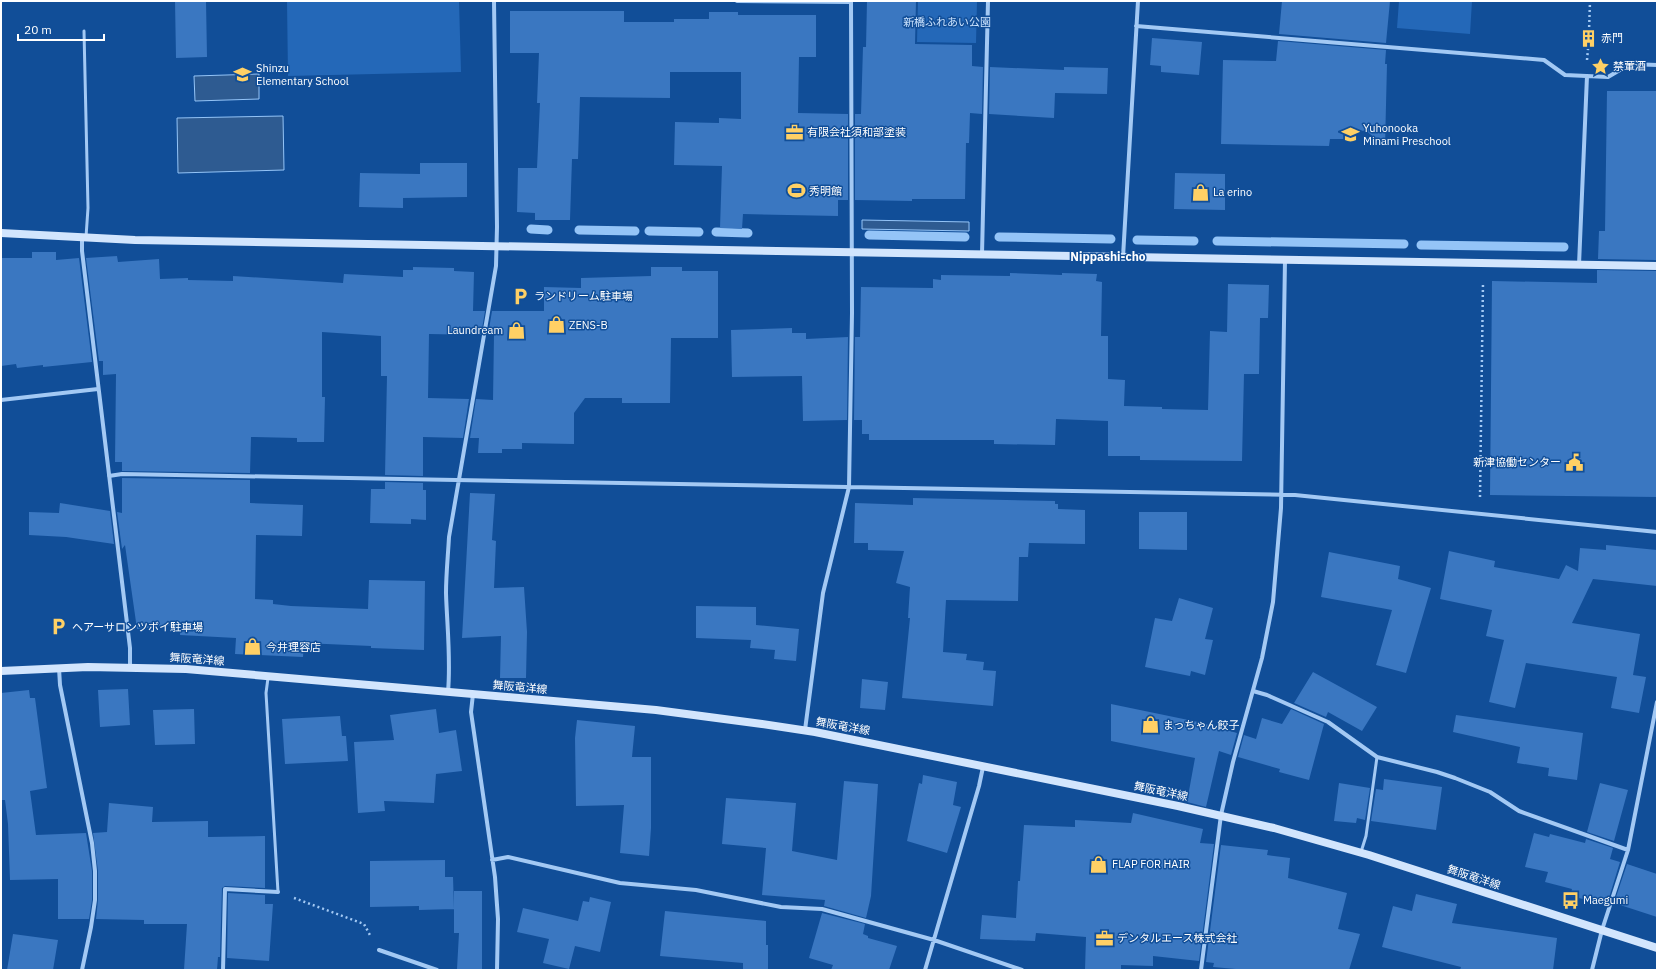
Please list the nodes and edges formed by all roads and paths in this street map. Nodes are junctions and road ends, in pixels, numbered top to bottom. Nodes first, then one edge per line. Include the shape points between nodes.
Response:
1 (494, 1) edge
2 (737, 1) edge
3 (850, 1) edge
4 (988, 1) edge
5 (1138, 1) edge
6 (1590, 1) edge
7 (1136, 26) junction
8 (84, 31) dead end
9 (1588, 32) dead end
10 (1657, 65) edge
11 (1586, 76) junction
12 (1, 233) edge
13 (84, 237) junction
14 (497, 246) junction
15 (852, 252) junction
16 (982, 254) junction
17 (1123, 257) junction
18 (1285, 260) junction
19 (1484, 263) junction
20 (1579, 265) junction
21 (1657, 266) edge
22 (98, 389) junction
23 (1, 400) edge
24 (109, 476) junction
25 (459, 481) junction
26 (849, 487) junction
27 (1280, 495) junction
28 (1478, 514) junction
29 (1657, 532) edge
30 (130, 667) junction
31 (59, 668) junction
32 (1, 671) edge
33 (268, 676) junction
34 (1253, 691) junction
35 (448, 692) junction
36 (473, 694) junction
37 (1657, 702) edge
38 (805, 731) junction
39 (1377, 757) junction
40 (983, 765) junction
41 (1221, 815) junction
42 (1628, 850) junction
43 (1360, 853) junction
44 (492, 860) junction
45 (278, 892) junction
46 (1602, 930) junction
47 (934, 940) junction
48 (1657, 948) edge
49 (379, 950) joint
50 (82, 970) edge
51 (223, 970) edge
52 (437, 970) edge
53 (497, 970) edge
54 (925, 970) edge
55 (1022, 970) edge
56 (1201, 970) edge
57 (1592, 970) edge

1 - 14 street
2 - 3 street
3 - 15 street
4 - 16 street
5 - 7 street
6 - 9 path
7 - 11 street via 1544,60 1565,75
7 - 17 street
8 - 13 lane via 88,208
10 - 11 street via 1630,64 1608,77
11 - 20 street
12 - 13 main road
13 - 14 main road
13 - 22 street via 82,251
14 - 15 main road
14 - 25 street via 496,266
15 - 16 main road
15 - 26 street
16 - 17 main road
17 - 18 main road
18 - 19 main road
18 - 27 street
19 - 20 main road
19 - 28 path
20 - 21 main road
22 - 23 street
22 - 24 street
24 - 25 street via 122,474
24 - 30 street via 130,648
25 - 26 street
25 - 35 street via 447,566 450,672
26 - 27 street
26 - 38 street via 823,593
27 - 28 street
27 - 34 street via 1273,602
28 - 29 street
30 - 31 main road, 舞阪竜洋線
30 - 33 main road, 舞阪竜洋線
31 - 32 main road, 舞阪竜洋線
31 - 50 street via 95,871 95,900
33 - 35 main road, 舞阪竜洋線
33 - 45 lane via 266,693
34 - 39 street via 1328,722
34 - 41 street
35 - 36 main road, 舞阪竜洋線
36 - 38 main road, 舞阪竜洋線 via 656,710
36 - 44 street via 471,712
37 - 42 street
38 - 40 main road, 舞阪竜洋線
39 - 42 street via 1455,778 1490,792 1519,811
39 - 43 lane via 1366,836
40 - 41 main road, 舞阪竜洋線
40 - 47 street
41 - 43 main road, 舞阪竜洋線
41 - 56 street
42 - 46 street
43 - 46 main road, 舞阪竜洋線
44 - 47 street via 508,857 620,883 702,891 781,907 822,909
44 - 53 street via 498,919
45 - 49 path via 364,924
45 - 51 street via 225,889
46 - 48 main road, 舞阪竜洋線
46 - 57 street
47 - 54 street
47 - 55 street
49 - 52 street

